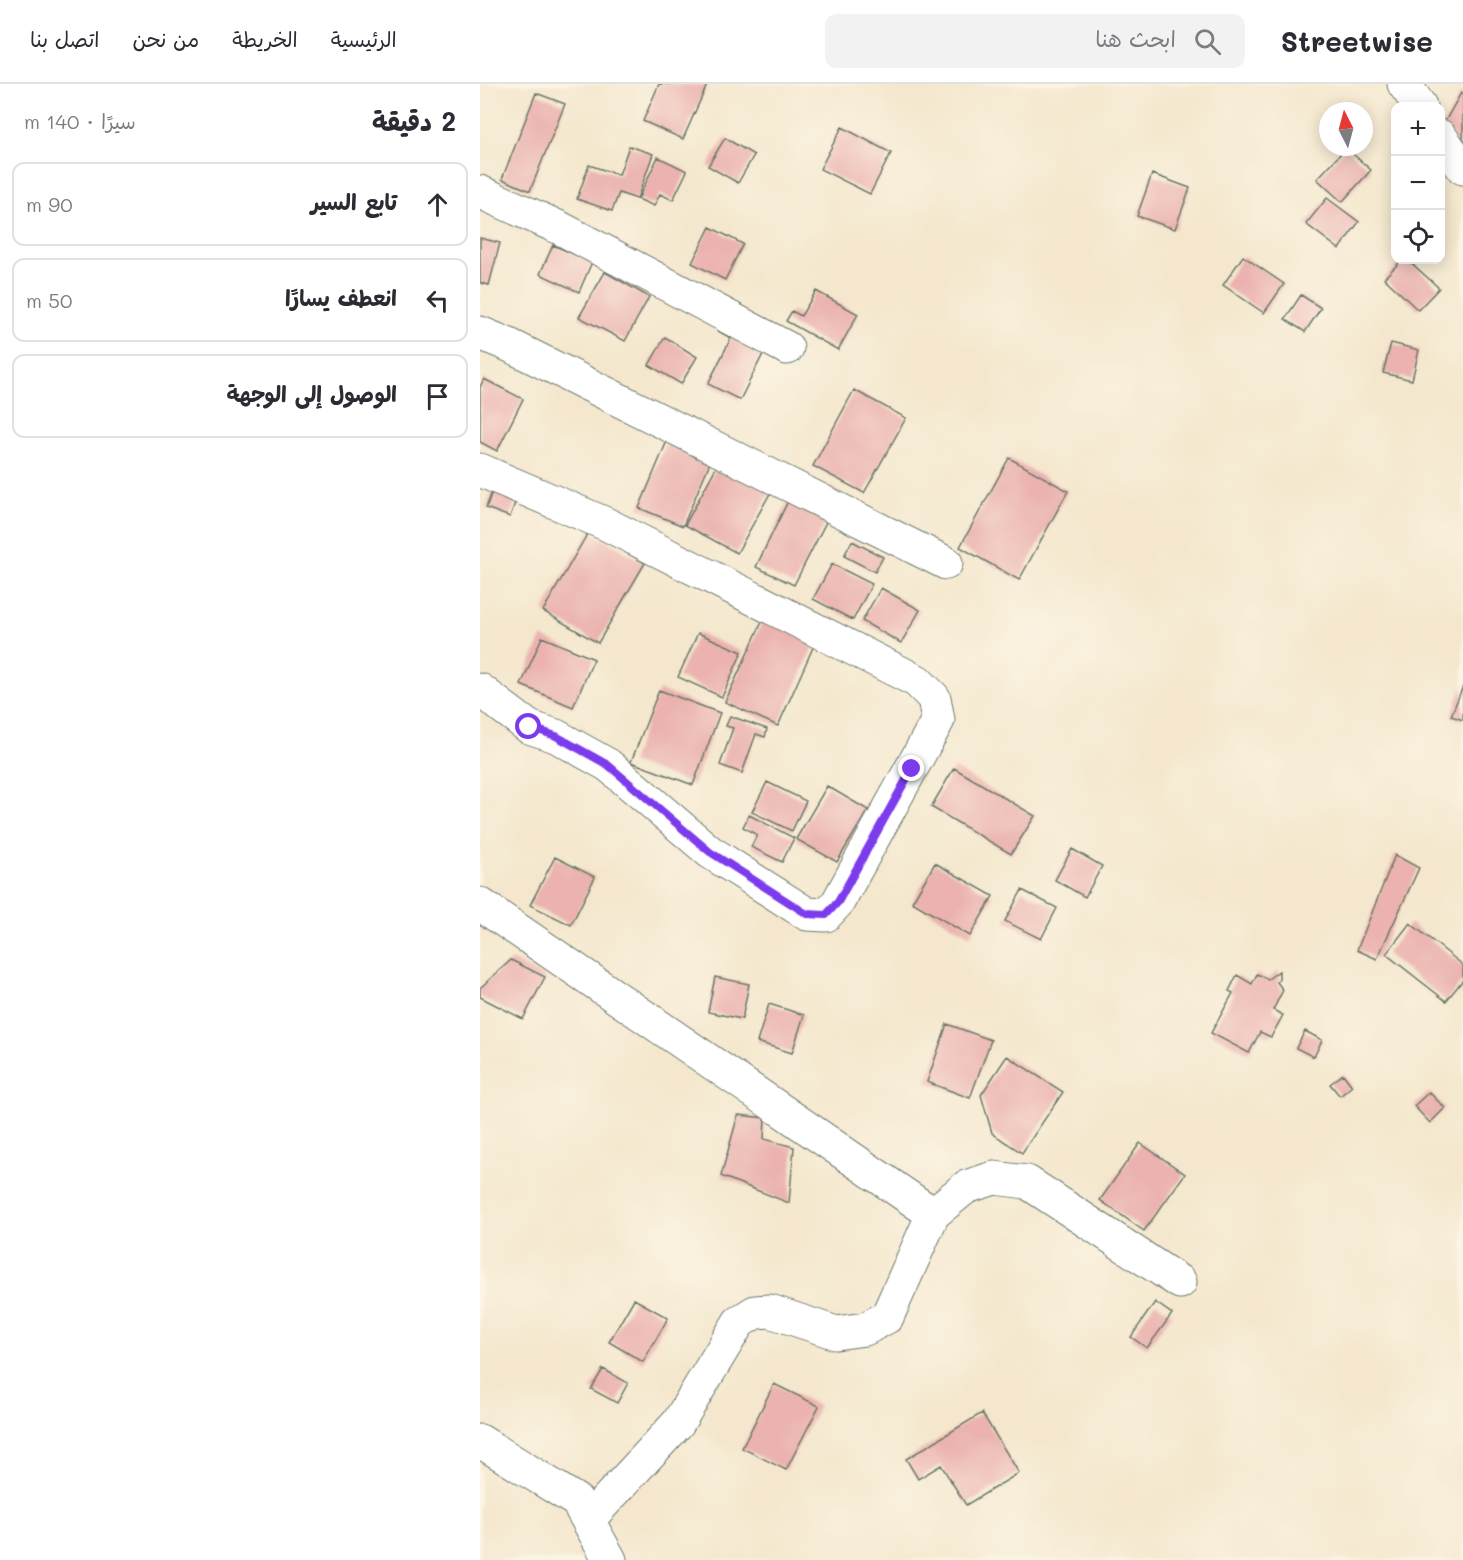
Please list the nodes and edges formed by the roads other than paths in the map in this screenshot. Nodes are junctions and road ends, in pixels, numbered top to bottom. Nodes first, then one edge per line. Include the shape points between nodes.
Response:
1 (1404, 84) edge
2 (1417, 102) edge
3 (1445, 143) edge
4 (1463, 168) edge
5 (480, 192) edge
6 (480, 333) edge
7 (787, 348) dead end
8 (480, 470) edge
9 (946, 563) dead end
10 (480, 690) edge
11 (480, 904) edge
12 (933, 1214) junction
13 (1180, 1282) dead end
14 (480, 1441) edge
15 (588, 1520) junction
16 (610, 1560) edge

1 - 2 street
3 - 4 street
5 - 7 street via 560,228
6 - 9 street
8 - 10 street via 606,524 917,681 934,698 938,720 838,902 826,915 807,914 710,852 608,765 556,736 529,727
11 - 12 street
12 - 13 street via 966,1187 994,1178 1027,1182
12 - 15 street via 887,1317 865,1329 836,1333 770,1311 755,1312 739,1322 678,1423
14 - 15 street via 577,1501
15 - 16 street

